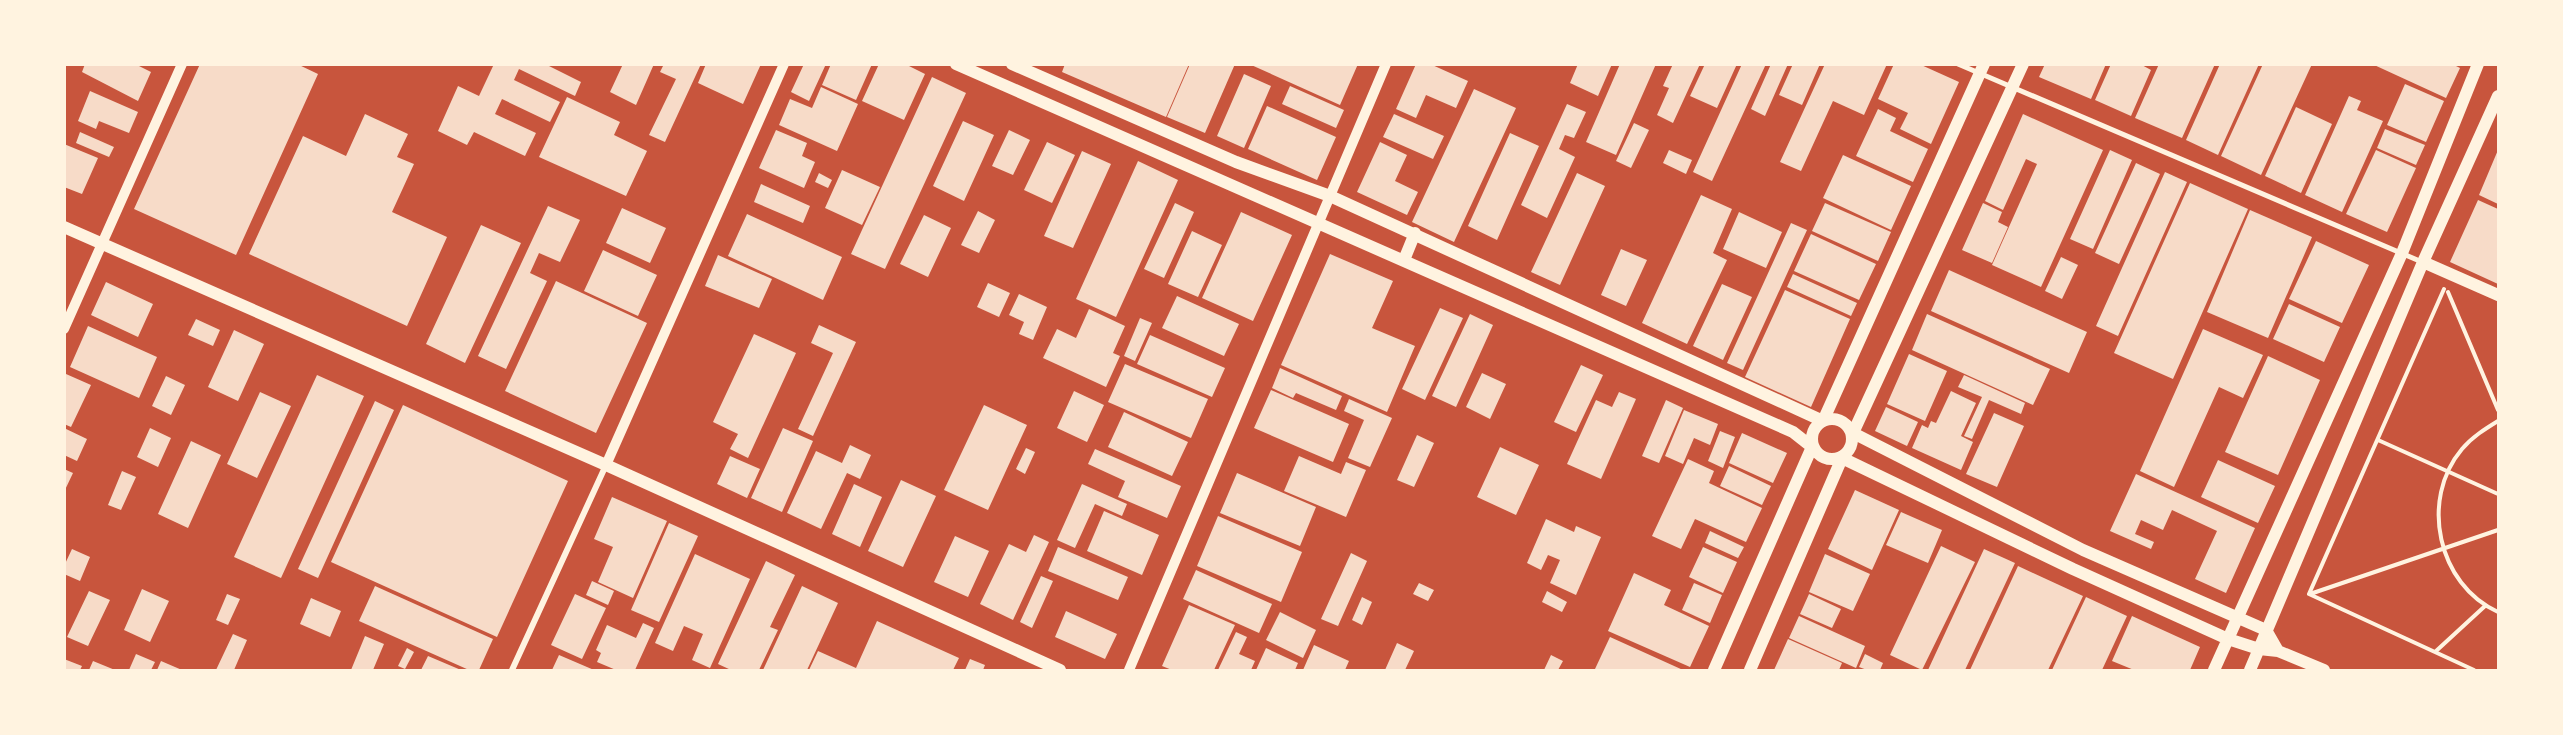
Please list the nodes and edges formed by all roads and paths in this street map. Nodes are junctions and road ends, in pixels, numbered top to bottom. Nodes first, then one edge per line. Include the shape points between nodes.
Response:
1 (182, 64) edge
2 (784, 64) edge
3 (956, 64) edge
4 (1012, 64) edge
5 (1386, 64) edge
6 (1958, 64) edge
7 (2023, 64) edge
8 (2478, 64) edge
9 (1982, 69) edge
10 (2012, 88) junction
11 (2499, 96) edge
12 (1145, 123) junction
13 (1137, 143) junction
14 (1236, 162) junction
15 (1227, 182) junction
16 (1330, 196) junction
17 (1317, 222) junction
18 (64, 227) edge
19 (1415, 233) junction
20 (102, 243) junction
21 (2402, 253) junction
22 (1404, 260) junction
23 (2423, 262) junction
24 (2446, 287) junction
25 (2456, 291) dead end
26 (2499, 295) edge
27 (64, 329) edge
28 (2499, 410) edge
29 (1823, 421) junction
30 (2499, 421) edge
31 (1853, 433) junction
32 (2378, 440) junction
33 (1812, 447) junction
34 (1842, 458) junction
35 (606, 465) junction
36 (2448, 471) junction
37 (2499, 494) edge
38 (2499, 530) edge
39 (2442, 549) junction
40 (2084, 550) junction
41 (2073, 569) junction
42 (2309, 594) junction
43 (2485, 606) junction
44 (2499, 612) edge
45 (2238, 618) junction
46 (2266, 630) junction
47 (2228, 639) junction
48 (2259, 649) junction
49 (2278, 651) junction
50 (2435, 652) junction
51 (512, 670) edge
52 (1060, 670) edge
53 (1129, 670) edge
54 (1714, 670) edge
55 (1750, 670) edge
56 (2214, 670) edge
57 (2250, 670) edge
58 (2324, 670) edge
59 (2474, 670) edge

1 - 20 street
2 - 35 street
3 - 13 main road
4 - 12 main road
5 - 16 street
6 - 9 street
7 - 10 main road
8 - 21 main road
9 - 10 street
9 - 29 main road
10 - 21 street
10 - 31 main road
11 - 23 main road
12 - 13 main road
12 - 14 main road
13 - 15 main road
14 - 15 main road
14 - 16 main road
15 - 17 main road
16 - 17 street
16 - 19 main road
17 - 22 main road
17 - 53 street
18 - 20 main road
19 - 22 main road
19 - 29 main road
20 - 27 street
20 - 35 main road
21 - 23 street
21 - 45 main road
22 - 33 main road via 1793,432
23 - 26 main road
23 - 46 main road
24 - 25 path
24 - 28 path
24 - 32 path
29 - 31 main road via 1838,421
29 - 33 main road via 1812,435
30 - 36 path via 2462,449
31 - 34 main road via 1853,443
31 - 40 main road
32 - 36 path
32 - 42 path
33 - 34 main road via 1825,458
33 - 54 main road
34 - 41 main road
34 - 55 main road
35 - 51 street
35 - 52 main road
36 - 37 path
36 - 39 path via 2440,497
38 - 39 path
39 - 42 path
39 - 43 path via 2458,581
40 - 41 main road
40 - 45 main road
41 - 47 main road
42 - 50 path
43 - 44 path
43 - 50 path
45 - 46 main road
45 - 47 main road
46 - 48 main road
46 - 49 main road
47 - 48 main road
47 - 56 main road
48 - 49 main road
48 - 57 main road
49 - 58 main road
50 - 59 path

